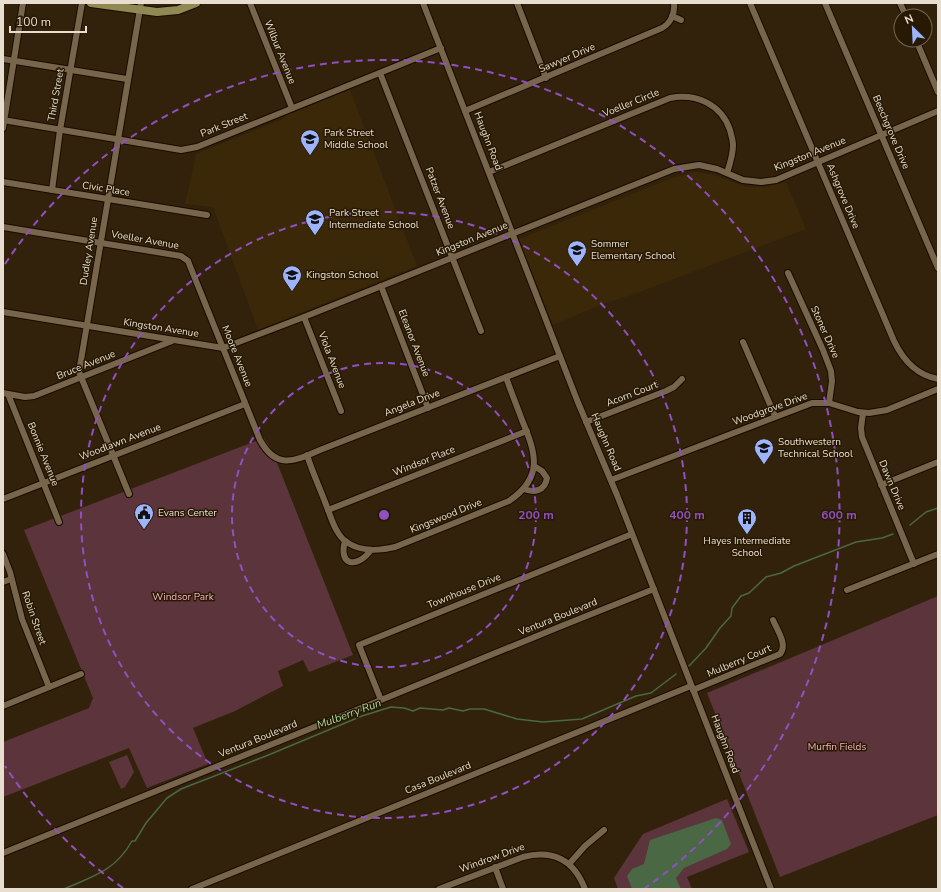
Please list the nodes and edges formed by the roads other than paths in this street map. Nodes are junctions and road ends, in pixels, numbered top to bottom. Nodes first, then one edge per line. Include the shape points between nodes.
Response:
1 (23, 3) edge
2 (82, 3) edge
3 (91, 3) edge
4 (196, 3) edge
5 (250, 3) edge
6 (423, 3) edge
7 (517, 3) edge
8 (674, 3) edge
9 (750, 3) edge
10 (825, 3) edge
11 (140, 7) edge
12 (672, 16) junction
13 (681, 20) dead end
14 (441, 48) junction
15 (919, 48) edge
16 (3, 59) edge
17 (14, 60) junction
18 (71, 70) junction
19 (380, 72) junction
20 (546, 78) junction
21 (127, 79) junction
22 (938, 92) edge
23 (292, 108) junction
24 (465, 111) junction
25 (938, 112) edge
26 (3, 123) edge
27 (60, 130) junction
28 (882, 135) junction
29 (118, 140) junction
30 (818, 163) junction
31 (489, 172) junction
32 (727, 173) junction
33 (3, 182) edge
34 (52, 190) junction
35 (108, 200) junction
36 (207, 215) dead end
37 (3, 227) edge
38 (513, 233) junction
39 (100, 242) junction
40 (452, 258) junction
41 (188, 261) joint
42 (938, 268) edge
43 (788, 273) dead end
44 (381, 286) junction
45 (3, 312) edge
46 (304, 317) junction
47 (87, 326) junction
48 (481, 331) dead end
49 (174, 340) junction
50 (744, 342) dead end
51 (223, 348) junction
52 (560, 356) junction
53 (82, 377) junction
54 (506, 377) junction
55 (682, 379) dead end
56 (938, 380) edge
57 (938, 389) edge
58 (5, 394) edge
59 (829, 403) junction
60 (245, 404) junction
61 (428, 408) junction
62 (341, 410) dead end
63 (863, 413) junction
64 (775, 416) junction
65 (586, 422) junction
66 (527, 431) junction
67 (113, 455) junction
68 (307, 455) junction
69 (272, 456) joint
70 (938, 462) edge
71 (534, 466) junction
72 (611, 480) junction
73 (44, 483) junction
74 (881, 485) junction
75 (524, 489) junction
76 (129, 494) dead end
77 (3, 499) edge
78 (328, 510) junction
79 (59, 522) dead end
80 (632, 534) junction
81 (345, 541) junction
82 (371, 550) junction
83 (3, 554) edge
84 (938, 554) edge
85 (914, 564) junction
86 (11, 579) junction
87 (3, 582) edge
88 (654, 589) junction
89 (847, 590) dead end
90 (773, 620) dead end
91 (81, 674) dead end
92 (49, 687) junction
93 (692, 688) junction
94 (381, 700) junction
95 (3, 706) edge
96 (604, 830) dead end
97 (3, 853) edge
98 (569, 864) junction
99 (495, 868) junction
100 (192, 889) edge
101 (439, 889) edge
102 (503, 889) edge
103 (585, 889) edge
104 (771, 889) edge

1 - 17 street
2 - 18 street, Third Street
3 - 11 main road
4 - 11 main road via 174,11 158,12
5 - 23 street, Wilbur Avenue
6 - 14 street, Haughn Road
7 - 20 street
8 - 12 street
9 - 30 street, Ashgrove Drive
10 - 28 street, Beechgrove Drive
11 - 21 street, Dudley Avenue
12 - 13 street
12 - 20 street, Sawyer Drive via 662,28
14 - 19 street, Park Street
14 - 24 street, Haughn Road
15 - 22 street
16 - 17 street
17 - 18 street
17 - 26 street
18 - 21 street
18 - 27 street, Third Street
19 - 23 street, Park Street
19 - 40 street, Patzer Avenue
20 - 24 street, Sawyer Drive
21 - 29 street, Dudley Avenue
23 - 29 street, Park Street via 197,147 186,149
24 - 31 street, Haughn Road
25 - 28 street, Kingston Avenue
26 - 27 street, Park Street
27 - 29 street, Park Street
27 - 34 street, Third Street
28 - 30 street, Kingston Avenue
28 - 42 street, Beechgrove Drive
29 - 35 street, Dudley Avenue
30 - 32 street, Kingston Avenue via 768,181 743,180
30 - 56 street, Ashgrove Drive via 900,354 914,369
31 - 32 street, Voeller Circle via 670,98 686,96 706,101 724,118 732,136 733,146
31 - 38 street, Haughn Road
32 - 38 street, Kingston Avenue via 699,165 674,169
33 - 34 street, Civic Place
34 - 35 street, Civic Place
35 - 36 street, Civic Place
35 - 39 street, Dudley Avenue
37 - 39 street, Voeller Avenue
38 - 40 street, Kingston Avenue
38 - 52 street, Haughn Road
39 - 41 street, Voeller Avenue via 181,256
39 - 47 street, Dudley Avenue
40 - 44 street, Kingston Avenue
40 - 48 street, Patzer Avenue
41 - 51 street, Moore Avenue
43 - 59 street, Stoner Drive via 831,371
44 - 46 street, Kingston Avenue
44 - 61 street, Eleanor Avenue
45 - 47 street, Kingston Avenue
46 - 51 street, Kingston Avenue
46 - 62 street, Viola Avenue
47 - 49 street, Kingston Avenue
47 - 53 street, Dudley Avenue via 79,372
49 - 51 street, Kingston Avenue
49 - 53 street, Bruce Avenue
50 - 64 street
51 - 60 street, Moore Avenue
52 - 54 street, Angela Drive
52 - 65 street, Haughn Road
53 - 58 street, Bruce Avenue via 30,397
53 - 67 street, Dudley Avenue
54 - 61 street, Angela Drive
54 - 66 street, Kingswood Drive
55 - 65 street, Acorn Court via 674,388
57 - 63 street, Woodgrove Drive via 887,410
58 - 73 street, Bonnie Avenue
59 - 63 street, Woodgrove Drive
59 - 64 street, Woodgrove Drive via 812,403
60 - 67 street, Woodlawn Avenue
60 - 69 street, Moore Avenue via 265,450
61 - 68 street, Angela Drive
63 - 74 street, Dawn Drive via 862,437
64 - 72 street, Woodgrove Drive
65 - 72 street, Haughn Road
66 - 71 street, Kingswood Drive via 533,448
66 - 78 street, Windsor Place
67 - 73 street, Woodlawn Avenue
67 - 76 street, Dudley Avenue
68 - 69 street, Angela Drive via 293,461
68 - 78 street
70 - 74 street
71 - 75 street, Kingswood Drive
71 - 75 street via 545,474 545,485 536,491
72 - 80 street, Haughn Road
73 - 77 street, Woodlawn Avenue
73 - 79 street, Bonnie Avenue
74 - 85 street, Dawn Drive
75 - 82 street, Kingswood Drive via 500,505 395,547
78 - 81 street
80 - 88 street, Haughn Road
80 - 94 street, Townhouse Drive via 359,645
81 - 82 street, Kingswood Drive
81 - 82 street via 345,557 352,563 362,560
83 - 86 street, Robin Street
84 - 85 street
85 - 89 street
86 - 87 street
86 - 92 street, Robin Street via 22,619
88 - 93 street, Haughn Road
88 - 94 street, Ventura Boulevard
90 - 93 street, Mulberry Court via 782,643 780,654
91 - 92 street
92 - 95 street
93 - 100 street, Casa Boulevard
93 - 104 street, Haughn Road
94 - 97 street, Ventura Boulevard
96 - 98 street
98 - 99 street, Windrow Drive via 555,856 533,854
98 - 103 street, Windrow Drive
99 - 101 street, Windrow Drive
99 - 102 street

